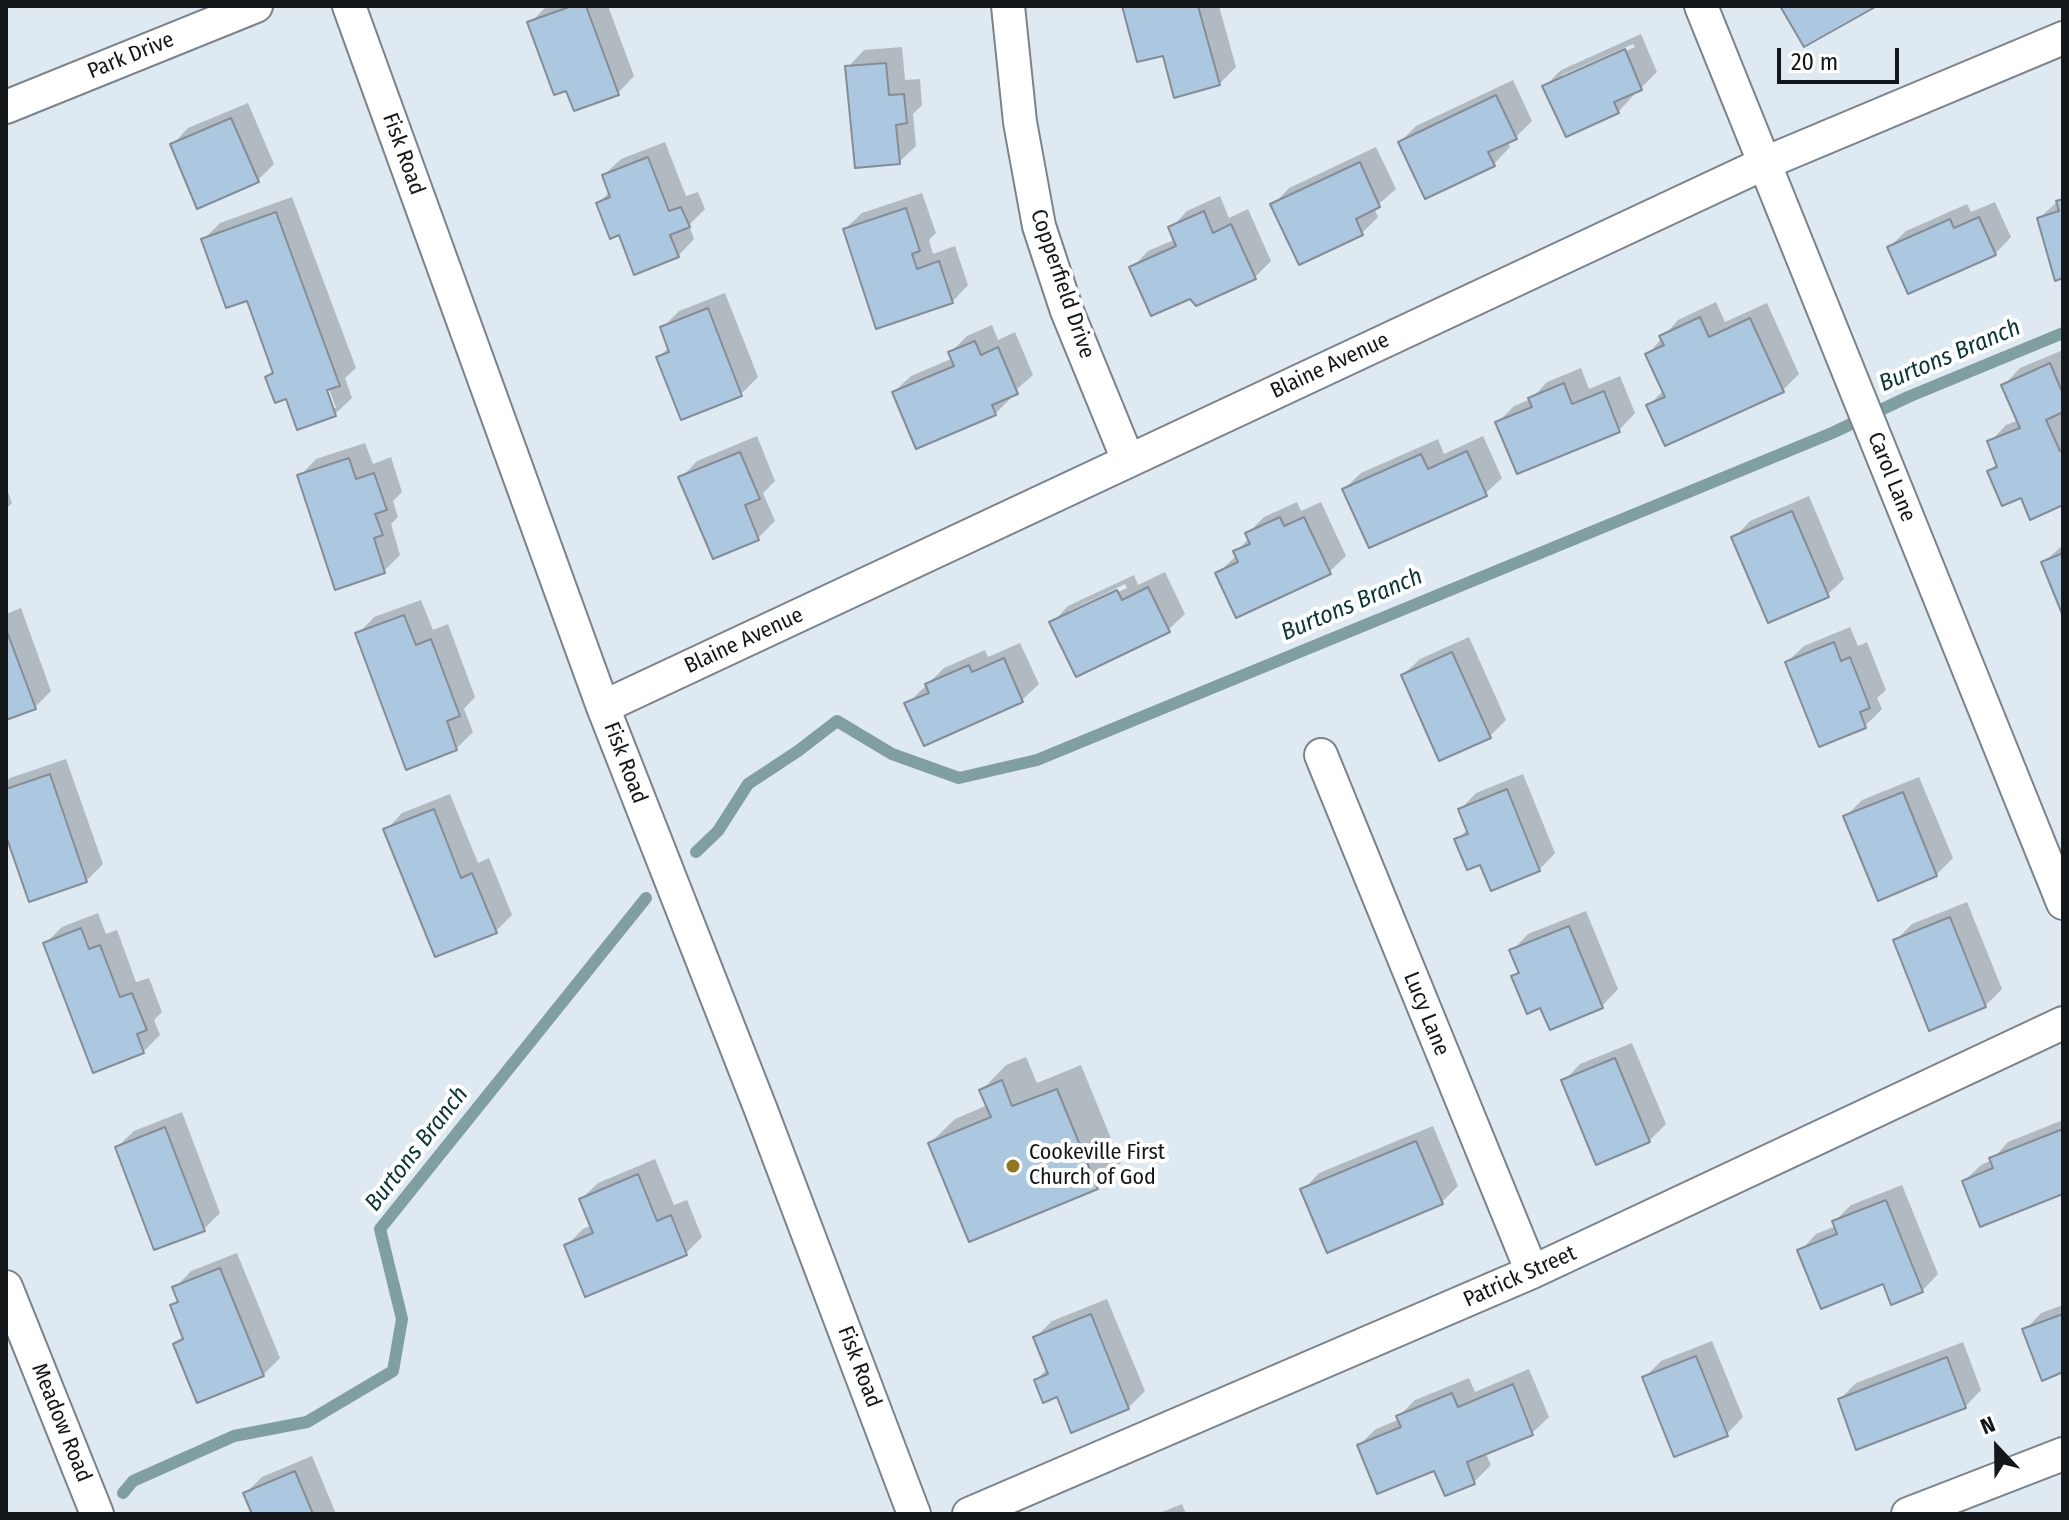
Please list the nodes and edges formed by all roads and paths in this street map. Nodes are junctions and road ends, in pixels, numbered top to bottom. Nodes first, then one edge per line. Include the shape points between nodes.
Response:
1 (256, 6) edge
2 (349, 6) edge
3 (1008, 6) edge
4 (1701, 6) edge
5 (2063, 38) edge
6 (6, 107) edge
7 (1765, 163) junction
8 (1128, 460) junction
9 (603, 707) junction
10 (1321, 755) dead end
11 (2063, 903) edge
12 (2063, 1023) edge
13 (1532, 1272) junction
14 (6, 1287) edge
15 (2063, 1454) edge
16 (97, 1514) edge
17 (914, 1514) edge
18 (969, 1514) edge
19 (1908, 1514) edge

1 - 6 street, Park Drive
2 - 9 street, Fisk Road
3 - 8 street, Copperfield Drive via 1020,122 1039,226 1067,311
4 - 7 street, Carol Lane
5 - 7 street, Blaine Avenue
7 - 8 street, Blaine Avenue
7 - 11 street, Carol Lane
8 - 9 street, Blaine Avenue
9 - 17 street, Fisk Road
10 - 13 street, Lucy Lane
12 - 13 street, Patrick Street
13 - 18 street, Patrick Street
14 - 16 street, Meadow Road
15 - 19 street

